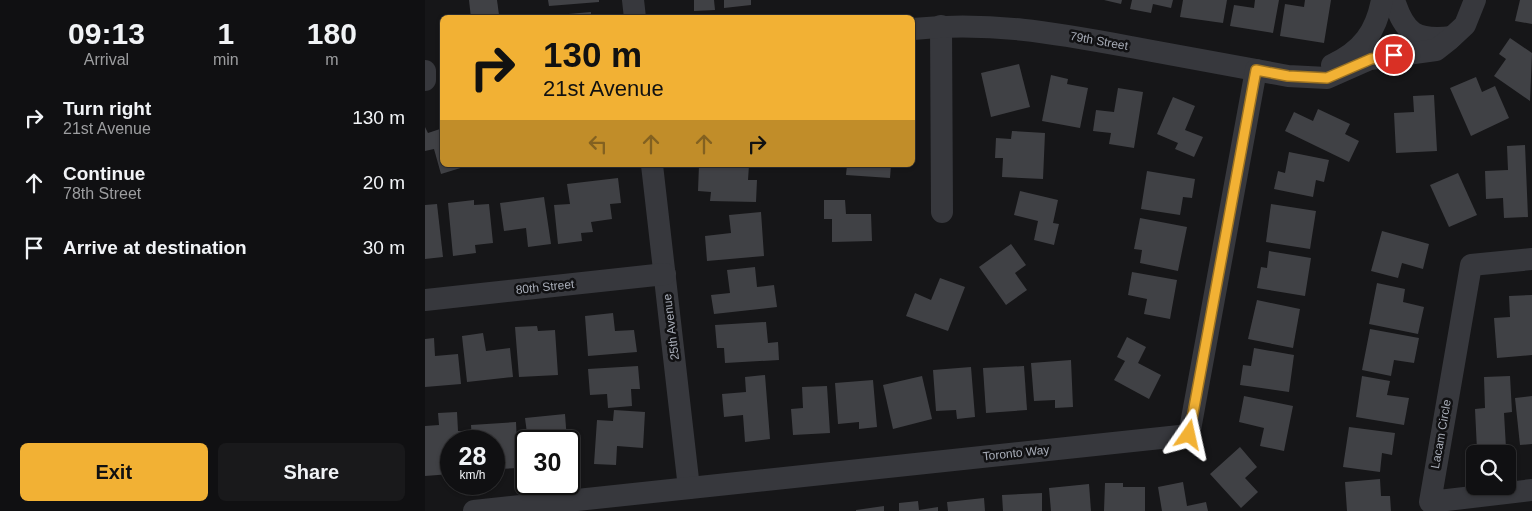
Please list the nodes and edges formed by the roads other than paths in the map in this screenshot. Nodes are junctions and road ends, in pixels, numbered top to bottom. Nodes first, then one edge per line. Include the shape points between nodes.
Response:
1 (633, 0) edge
2 (1382, 0) edge
3 (1394, 0) edge
4 (1475, 0) edge
5 (635, 15) edge
6 (941, 26) junction
7 (915, 29) edge
8 (1453, 37) junction
9 (1256, 70) junction
10 (425, 71) edge
11 (1307, 77) junction
12 (425, 80) edge
13 (652, 167) edge
14 (942, 212) dead end
15 (1532, 259) edge
16 (665, 274) junction
17 (425, 300) edge
18 (689, 488) junction
19 (1532, 490) edge
20 (474, 511) edge

1 - 5 street
2 - 11 street via 1370,37 1342,60
3 - 8 street via 1405,26 1416,35 1434,39
4 - 8 street, 79th Street via 1465,25
6 - 7 street, 79th Street
6 - 9 street, 79th Street via 1001,26 1045,31
6 - 14 street
8 - 11 street, 79th Street via 1435,50 1371,59 1327,78
9 - 11 street, 79th Street
9 - 18 street, Toronto Way via 1189,435
10 - 12 street
13 - 16 street, 25th Avenue
15 - 19 street, Lacam Circle via 1471,265 1430,502
16 - 17 street, 80th Street
16 - 18 street, 25th Avenue
18 - 20 street, Toronto Way

